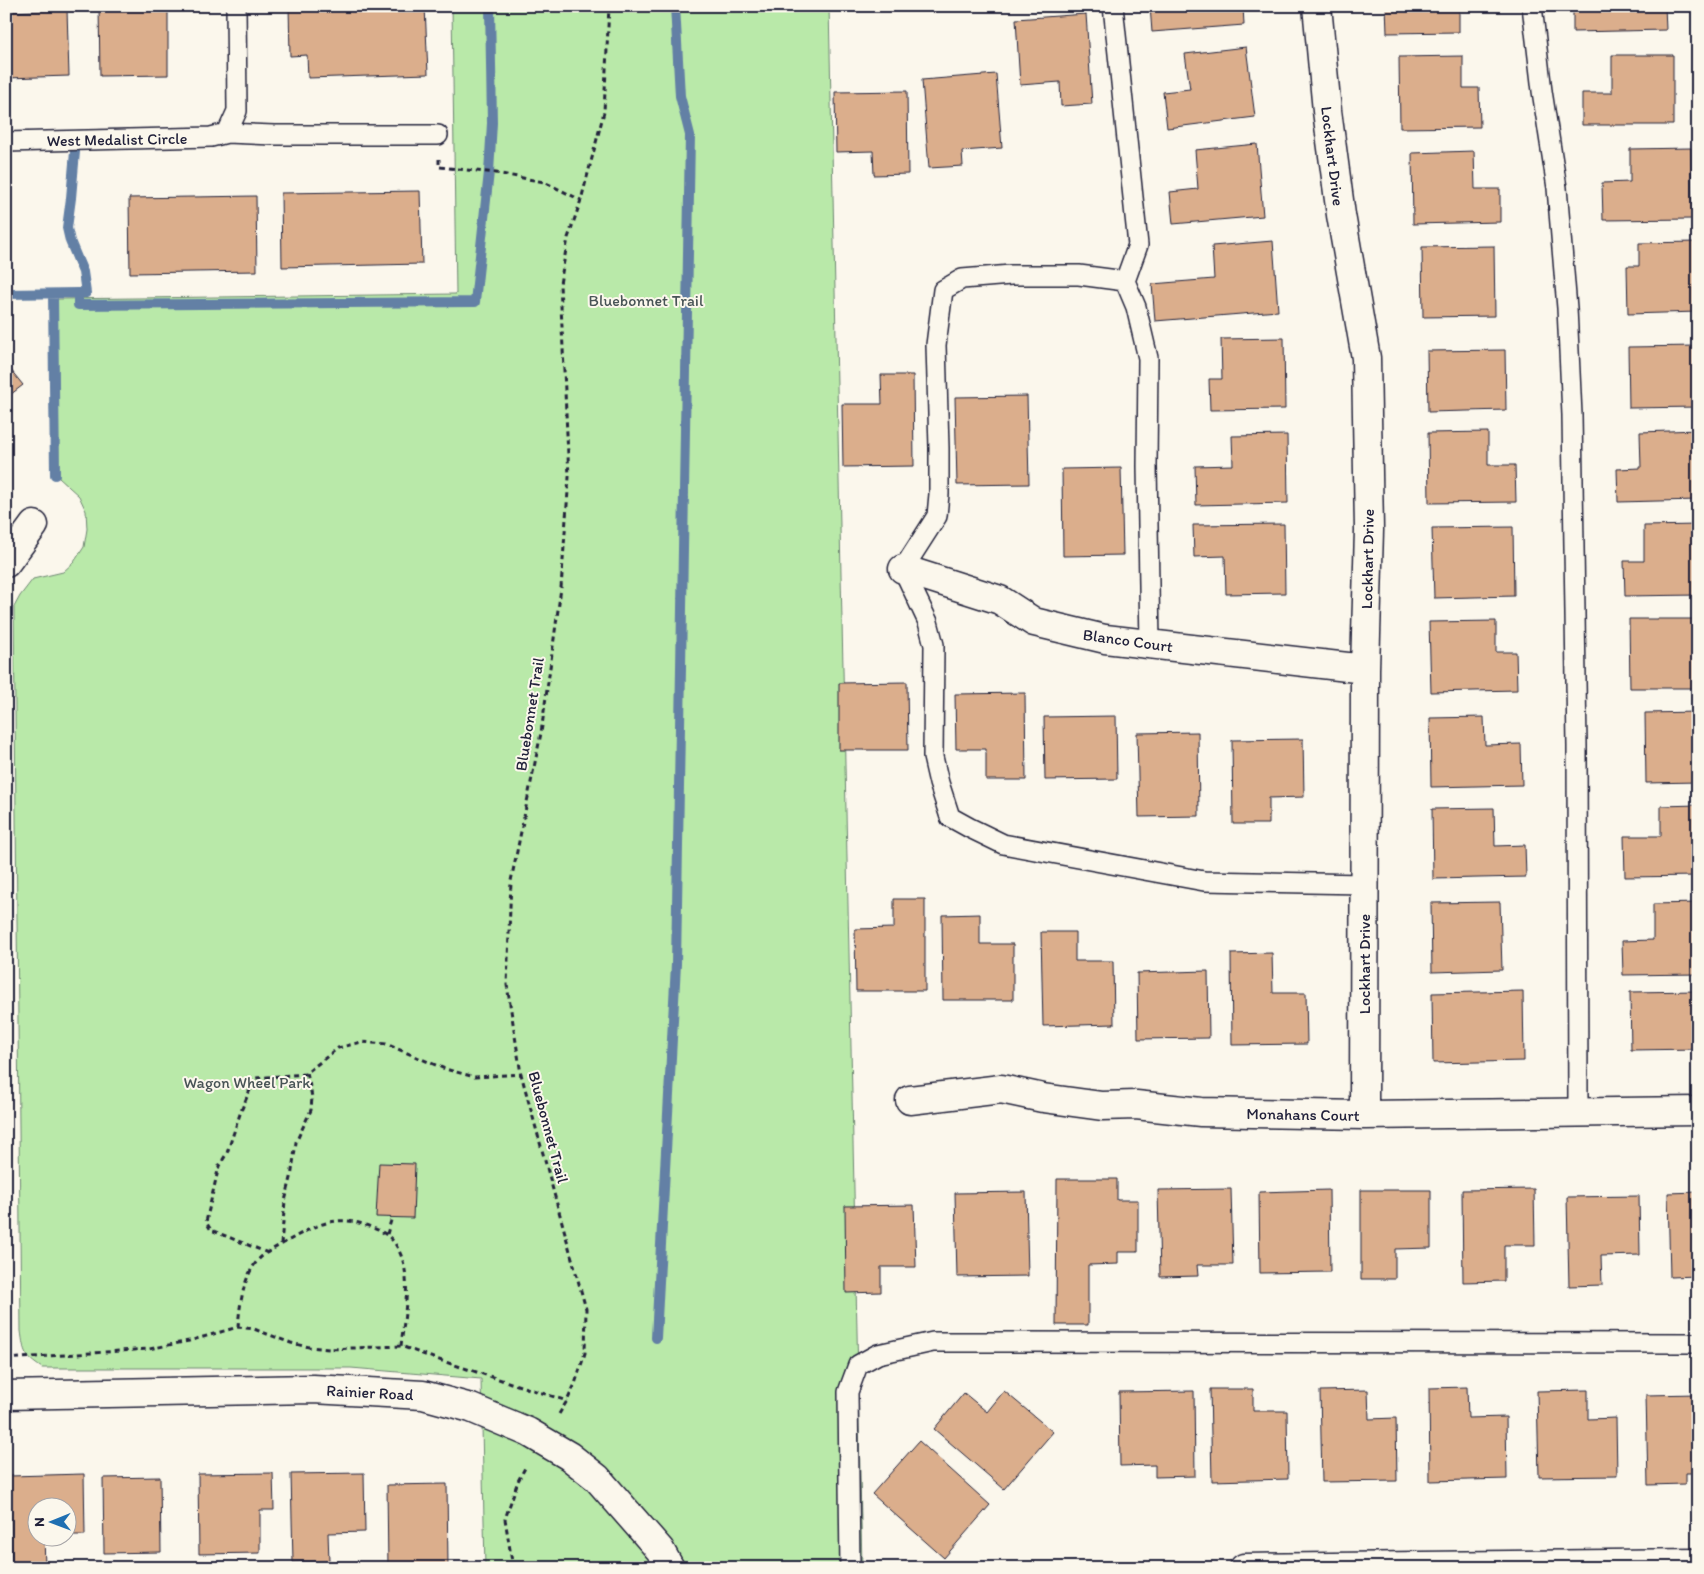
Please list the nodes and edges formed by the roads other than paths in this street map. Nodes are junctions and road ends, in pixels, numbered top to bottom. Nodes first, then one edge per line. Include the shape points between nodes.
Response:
1 (236, 6) edge
2 (1113, 6) edge
3 (1317, 6) edge
4 (1532, 6) edge
5 (227, 133) junction
6 (438, 136) road end
7 (6, 142) edge
8 (1125, 281) junction
9 (34, 525) dead end
10 (6, 563) edge
11 (903, 569) junction
12 (1150, 644) junction
13 (1365, 669) junction
14 (1364, 884) junction
15 (910, 1100) dead end
16 (1698, 1111) edge
17 (1578, 1112) junction
18 (1364, 1115) junction
19 (1698, 1342) edge
20 (6, 1395) edge
21 (1698, 1563) edge
22 (1521, 1566) edge
23 (670, 1568) edge
24 (850, 1568) edge
25 (1244, 1568) edge
26 (1292, 1568) edge

1 - 5 lane via 237,111
2 - 8 lane via 1138,245
3 - 13 street, Lockhart Drive via 1341,215 1366,358 1369,530
4 - 17 lane via 1557,188 1572,405
5 - 6 lane, West Medalist Circle
5 - 7 lane, West Medalist Circle via 211,137
8 - 11 lane via 1079,275 1011,275 962,279 943,290 936,345 939,494 936,516
8 - 12 lane via 1136,307 1148,358
9 - 10 street
11 - 12 street, Blanco Court via 1000,600 1034,622 1105,639
11 - 14 lane via 928,622 934,645 933,757 950,817 1003,844 1204,881
12 - 13 street, Blanco Court
13 - 14 street, Lockhart Drive
14 - 18 street, Lockhart Drive
15 - 18 street, Monahans Court via 1001,1089 1102,1106 1136,1105 1201,1112
16 - 17 street, Monahans Court
17 - 18 street, Monahans Court
19 - 24 lane via 933,1342 878,1354 858,1365 848,1392
20 - 23 street, Rainier Road via 313,1390 423,1395 463,1405 528,1432 590,1472 660,1550
21 - 22 street
22 - 26 street
25 - 26 street

